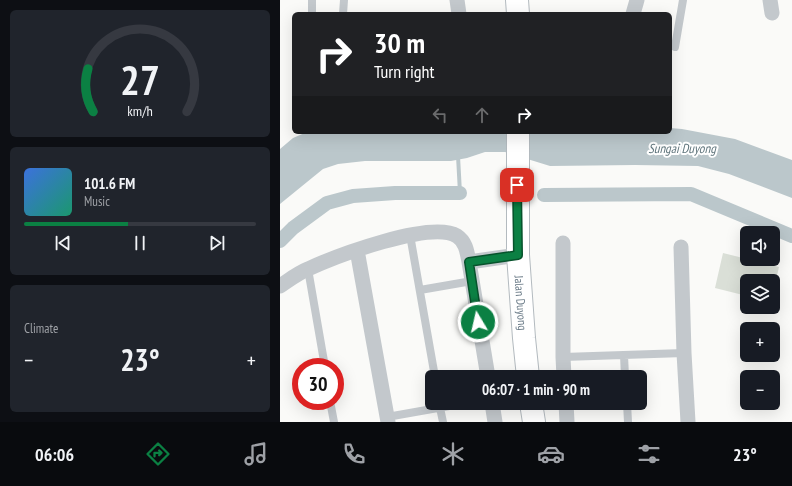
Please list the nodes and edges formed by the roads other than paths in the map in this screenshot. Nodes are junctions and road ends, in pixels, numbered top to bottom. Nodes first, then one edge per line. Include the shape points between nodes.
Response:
1 (312, 0) edge
2 (344, 0) edge
3 (457, 0) edge
4 (517, 0) edge
5 (522, 0) edge
6 (637, 0) edge
7 (683, 0) edge
8 (312, 12) edge
9 (343, 12) edge
10 (459, 12) edge
11 (519, 12) edge
12 (519, 12) edge
13 (634, 12) edge
14 (675, 47) dead end
15 (518, 134) edge
16 (410, 235) junction
17 (562, 243) dead end
18 (681, 246) dead end
19 (357, 250) junction
20 (518, 255) junction
21 (469, 262) junction
22 (308, 269) junction
23 (472, 281) junction
24 (280, 286) edge
25 (420, 290) junction
26 (684, 353) junction
27 (624, 355) junction
28 (563, 356) junction
29 (323, 358) edge
30 (434, 370) edge
31 (487, 370) edge
32 (527, 370) edge
33 (564, 370) edge
34 (625, 370) edge
35 (425, 409) edge
36 (332, 410) edge
37 (441, 410) edge
38 (493, 410) edge
39 (532, 410) edge
40 (566, 410) edge
41 (627, 410) edge
42 (387, 419) edge
43 (334, 422) edge
44 (443, 422) edge
45 (495, 422) edge
46 (534, 422) edge
47 (567, 422) edge
48 (628, 422) edge
49 (688, 422) edge

1 - 8 lane
2 - 9 lane
3 - 10 street
4 - 11 main road
5 - 12 main road
6 - 13 street
7 - 14 lane
15 - 20 main road, Jalan Duyong
16 - 19 street
16 - 21 street via 441,231 457,236 466,245
16 - 25 lane
17 - 28 street
18 - 26 street
19 - 22 street
19 - 42 street
20 - 21 street
20 - 32 main road, Jalan Duyong
21 - 23 street
22 - 24 street
22 - 29 lane
23 - 25 lane
23 - 31 street
25 - 30 lane
26 - 27 lane
26 - 49 street
27 - 28 lane
27 - 34 lane
28 - 33 street
35 - 42 lane
36 - 43 lane
37 - 44 lane
38 - 45 street
39 - 46 main road
40 - 47 street
41 - 48 lane

